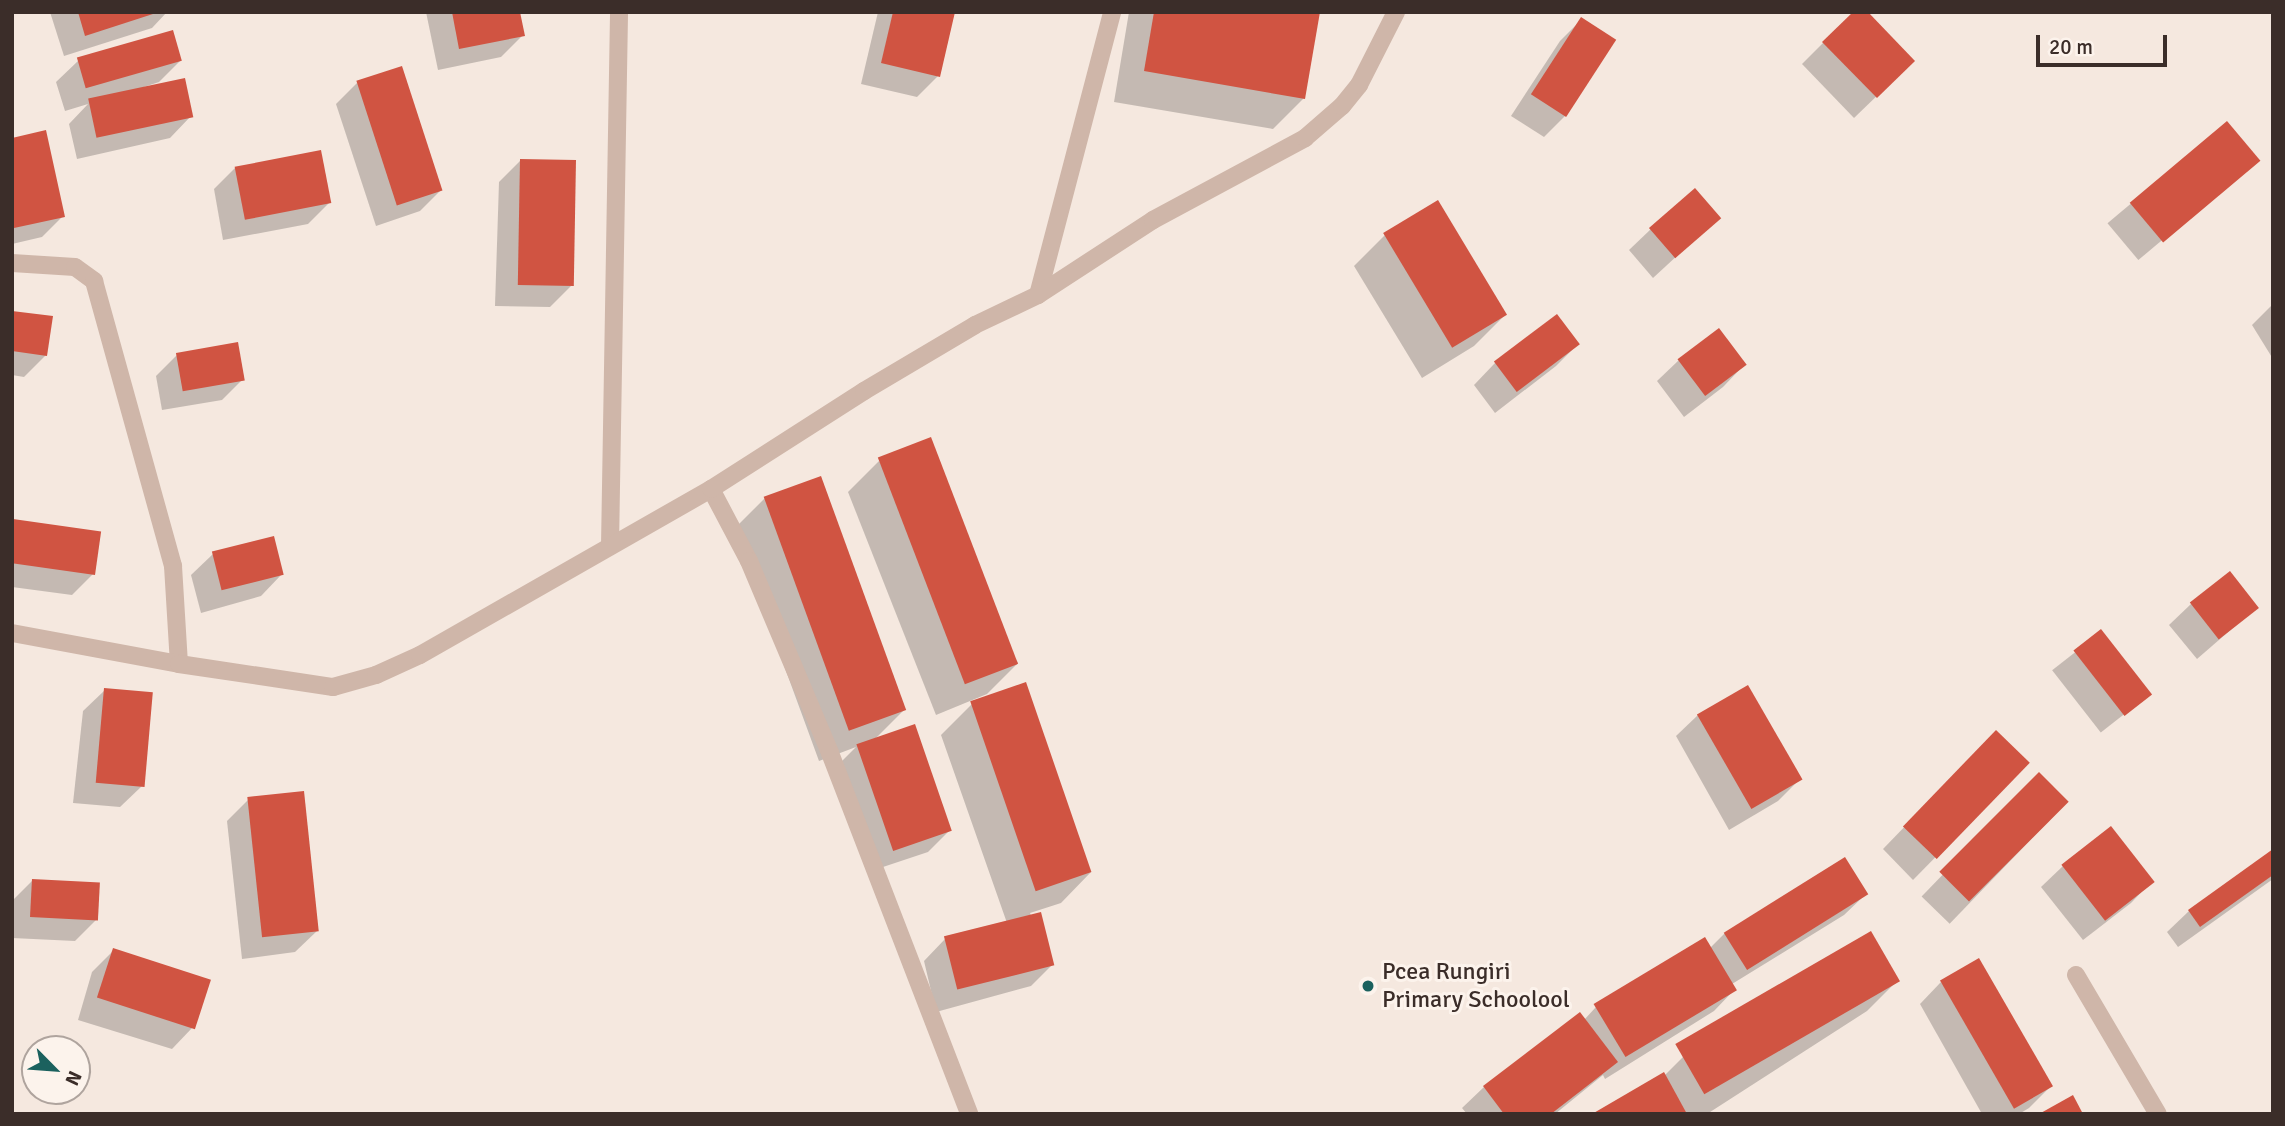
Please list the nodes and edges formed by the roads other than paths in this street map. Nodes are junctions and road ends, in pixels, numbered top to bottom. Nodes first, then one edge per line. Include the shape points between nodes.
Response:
1 (619, 12) edge
2 (1112, 12) edge
3 (1396, 12) edge
4 (12, 263) edge
5 (1038, 295) junction
6 (711, 489) junction
7 (611, 546) junction
8 (12, 634) edge
9 (179, 664) junction
10 (2076, 975) dead end
11 (970, 1114) edge
12 (2158, 1114) edge

1 - 7 street
2 - 5 street
3 - 5 street via 1359,85 1305,138 1153,220
4 - 9 street via 75,267 94,281 173,566
5 - 6 street via 975,325
6 - 7 street
6 - 11 street via 749,561 830,752
7 - 9 street via 420,655 376,675 333,687
8 - 9 street
10 - 12 street

